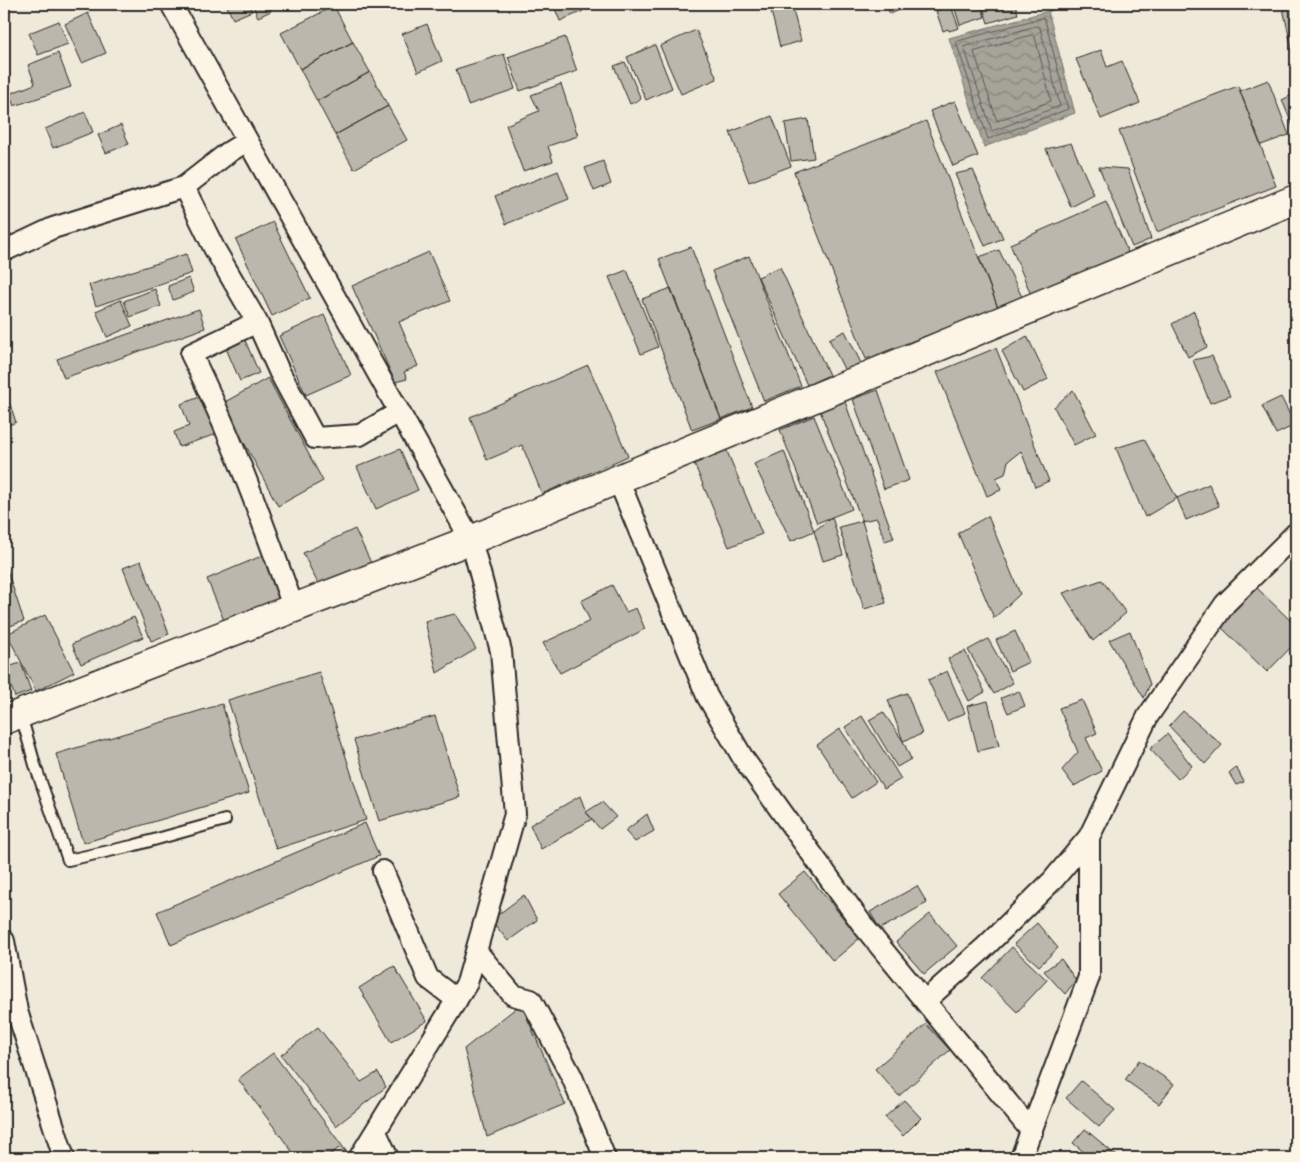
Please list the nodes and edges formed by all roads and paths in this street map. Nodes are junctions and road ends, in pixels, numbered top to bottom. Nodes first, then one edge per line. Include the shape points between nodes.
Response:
1 (171, 4) edge
2 (247, 140) junction
3 (184, 187) junction
4 (1296, 199) edge
5 (4, 251) edge
6 (257, 322) junction
7 (399, 412) junction
8 (618, 479) junction
9 (1296, 533) edge
10 (471, 540) junction
11 (294, 609) junction
12 (12, 717) edge
13 (224, 820) dead end
14 (1089, 837) junction
15 (383, 871) dead end
16 (4, 941) edge
17 (476, 952) junction
18 (457, 1000) junction
19 (925, 1001) junction
20 (376, 1132) junction
21 (1032, 1132) junction
22 (64, 1158) edge
23 (359, 1158) edge
24 (388, 1158) edge
25 (605, 1158) edge
26 (1021, 1158) edge

1 - 2 street
2 - 3 street
2 - 7 street
3 - 5 street via 53,228
3 - 6 street via 214,248
4 - 8 street
6 - 7 street via 315,438 360,435
6 - 11 street via 191,354 250,487
7 - 10 street
8 - 10 street
8 - 19 street via 707,696 734,743 866,928
9 - 14 street via 1225,604 1148,716
10 - 11 street
10 - 17 street via 501,651 515,814
11 - 12 street
12 - 13 lane via 35,766 68,860
14 - 19 street via 1046,887
14 - 21 street via 1089,977
15 - 18 street via 428,978
16 - 22 street via 17,1011
17 - 18 street via 468,983
17 - 25 street via 513,996 531,1000 572,1077
18 - 20 street
19 - 21 street
20 - 23 street
20 - 24 street
21 - 26 street

